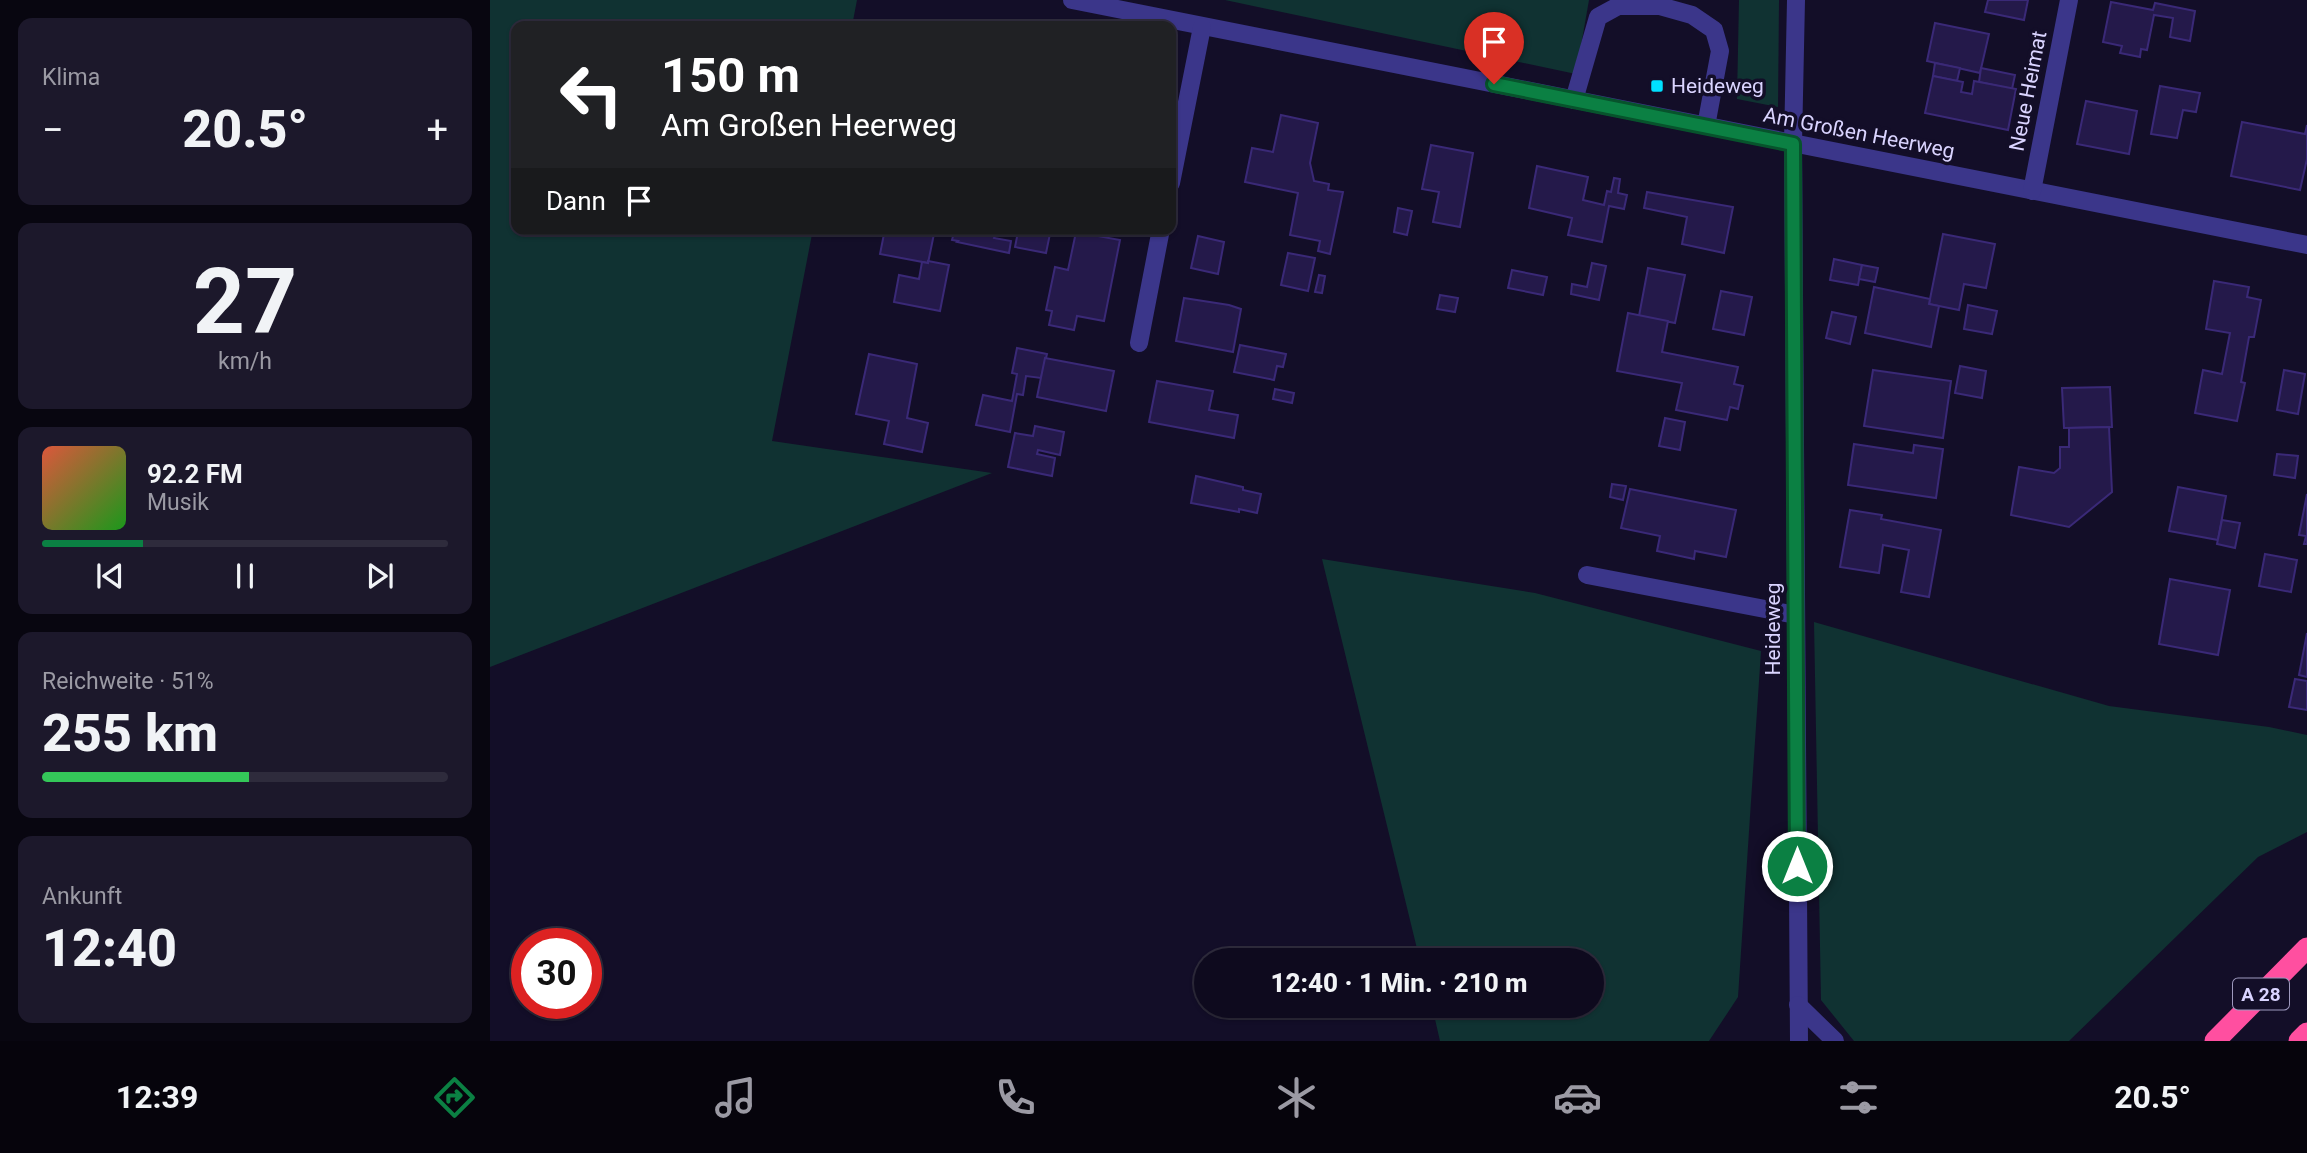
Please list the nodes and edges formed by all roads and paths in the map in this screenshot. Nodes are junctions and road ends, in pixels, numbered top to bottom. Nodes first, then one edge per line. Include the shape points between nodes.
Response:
1 (1072, 0) edge
2 (1796, 0) edge
3 (2069, 0) edge
4 (1173, 21) edge
5 (1176, 22) edge
6 (1202, 27) junction
7 (1574, 100) junction
8 (1706, 126) junction
9 (1793, 144) junction
10 (1176, 158) edge
11 (2032, 191) junction
12 (1160, 235) edge
13 (2307, 245) edge
14 (1139, 343) dead end
15 (1587, 575) dead end
16 (1796, 615) junction
17 (2307, 947) edge
18 (1798, 1005) junction
19 (2307, 1032) edge
20 (1798, 1041) edge
21 (1835, 1041) edge
22 (2216, 1041) edge
23 (2299, 1041) edge

1 - 4 street, Am Großen Heerweg
2 - 9 street, Heideweg
3 - 11 street, Neue Heimat
5 - 6 street, Am Großen Heerweg
6 - 7 street, Am Großen Heerweg
6 - 10 street
7 - 8 street, Am Großen Heerweg
7 - 8 street via 1598,17 1618,6 1660,6 1692,15 1714,30 1720,51
8 - 9 street, Am Großen Heerweg
9 - 11 street, Am Großen Heerweg
9 - 16 street, Heideweg
11 - 13 street, Am Großen Heerweg
12 - 14 street
15 - 16 street
16 - 18 street, Heideweg
17 - 22 highway, A 28
18 - 20 street, Heideweg
18 - 21 street
19 - 23 highway, A 28

